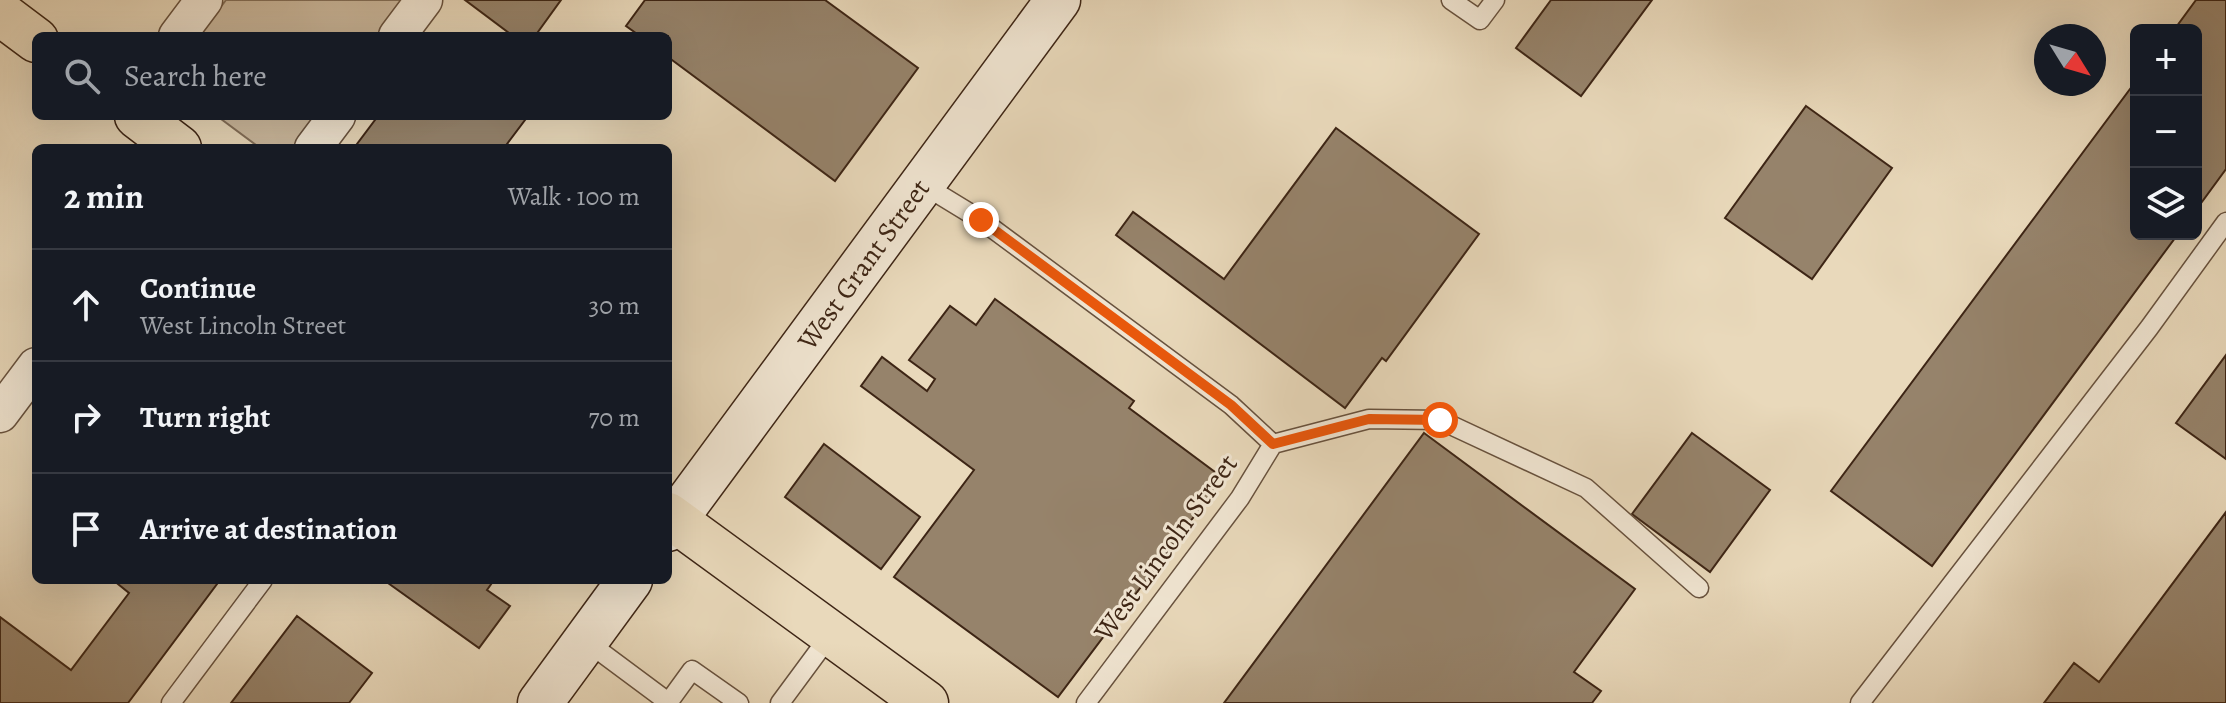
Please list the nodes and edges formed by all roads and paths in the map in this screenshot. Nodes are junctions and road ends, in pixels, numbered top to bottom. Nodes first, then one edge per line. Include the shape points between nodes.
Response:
1 (204, 0) edge
2 (424, 0) edge
3 (1058, 0) edge
4 (1451, 0) edge
5 (1495, 0) edge
6 (0, 13) edge
7 (180, 32) edge
8 (400, 32) edge
9 (32, 37) edge
10 (142, 120) edge
11 (334, 120) edge
12 (174, 144) edge
13 (316, 144) edge
14 (922, 184) junction
15 (2226, 222) edge
16 (32, 371) edge
17 (0, 414) edge
18 (1273, 444) junction
19 (672, 518) edge
20 (672, 522) edge
21 (260, 584) edge
22 (627, 584) edge
23 (1699, 588) dead end
24 (831, 634) junction
25 (586, 641) junction
26 (171, 703) edge
27 (540, 703) edge
28 (668, 703) edge
29 (739, 703) edge
30 (780, 703) edge
31 (926, 703) edge
32 (1086, 703) edge
33 (1860, 703) edge

1 - 7 street
2 - 8 street
3 - 14 main road, West Grant Street
4 - 5 lane via 1480,20
6 - 9 main road
10 - 12 main road
11 - 13 street
14 - 18 lane via 981,220 1231,405
14 - 19 main road, West Grant Street
15 - 33 lane
16 - 17 street
18 - 23 lane, West Lincoln Street via 1369,419 1440,420 1586,488
18 - 32 lane, West Lincoln Street via 1240,498
20 - 24 main road
21 - 26 lane
22 - 25 main road
24 - 30 lane
24 - 31 main road
25 - 27 main road
25 - 28 lane
28 - 29 lane via 692,670

